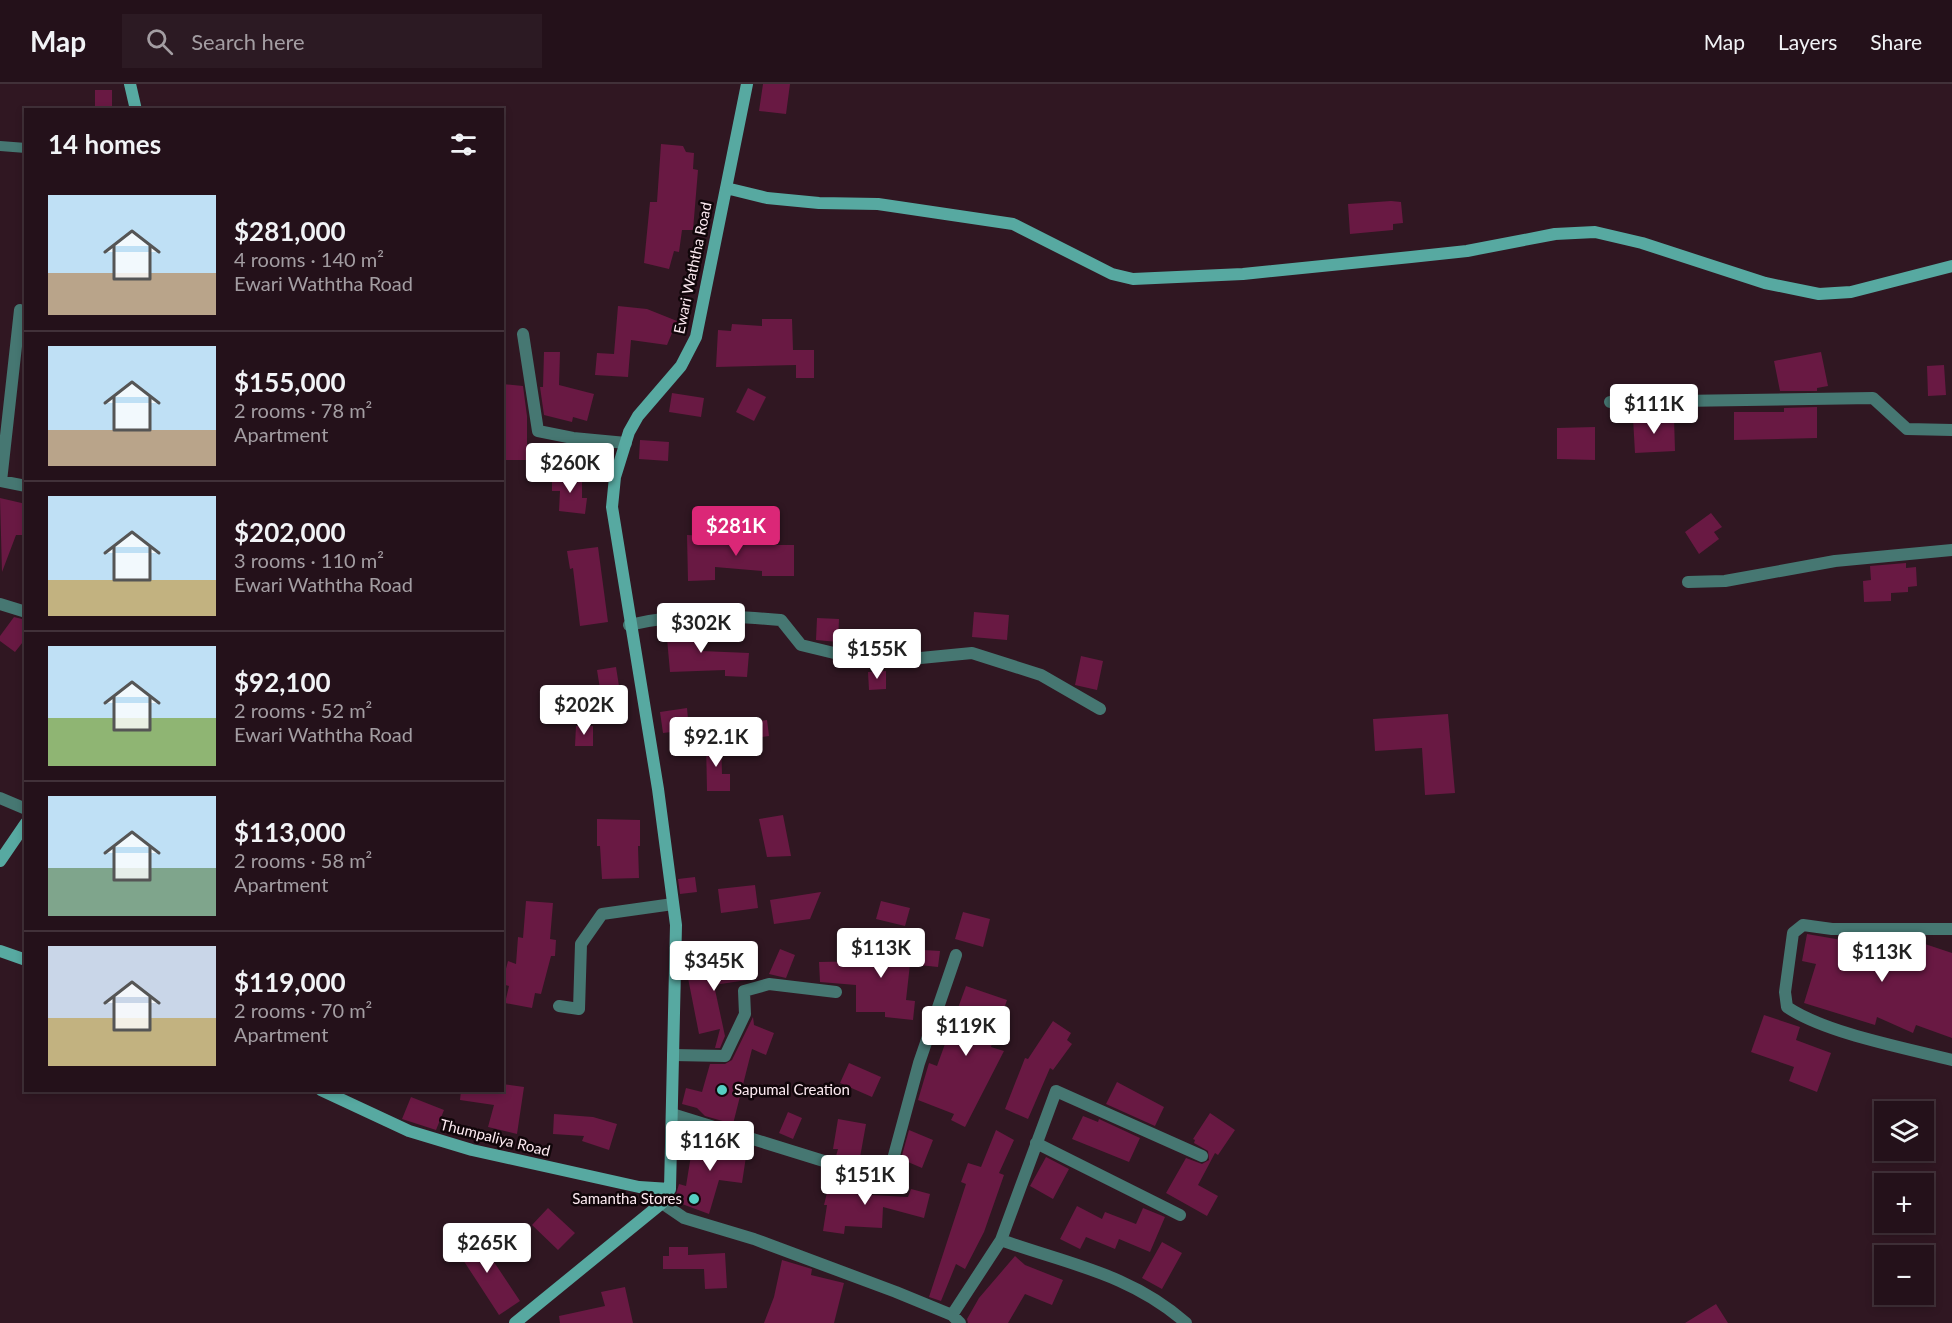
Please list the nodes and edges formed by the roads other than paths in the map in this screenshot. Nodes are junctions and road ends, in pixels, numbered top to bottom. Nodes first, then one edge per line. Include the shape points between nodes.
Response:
1 (130, 84) edge
2 (747, 84) edge
3 (136, 108) edge
4 (0, 146) edge
5 (24, 148) edge
6 (726, 188) junction
7 (1952, 266) edge
8 (20, 310) dead end
9 (523, 334) dead end
10 (1610, 402) dead end
11 (1952, 430) edge
12 (626, 443) junction
13 (0, 481) edge
14 (24, 486) edge
15 (1952, 550) edge
16 (1688, 582) dead end
17 (0, 604) edge
18 (24, 611) edge
19 (629, 625) junction
20 (1100, 709) dead end
21 (0, 798) edge
22 (24, 808) edge
23 (24, 826) edge
24 (0, 861) edge
25 (673, 904) junction
26 (1952, 929) edge
27 (0, 951) edge
28 (956, 955) dead end
29 (24, 959) edge
30 (836, 992) dead end
31 (559, 1006) dead end
32 (673, 1054) junction
33 (1952, 1060) edge
34 (325, 1092) edge
35 (672, 1114) junction
36 (1036, 1143) junction
37 (1202, 1156) dead end
38 (670, 1189) junction
39 (662, 1203) junction
40 (1180, 1215) dead end
41 (1001, 1240) junction
42 (956, 1319) edge
43 (515, 1323) edge
44 (1186, 1323) edge

1 - 3 street
2 - 6 street, Ewari Waththa Road
4 - 5 lane
6 - 7 street via 767,198 878,204 1014,224 1112,274 1133,279 1243,274 1400,259 1555,234 1595,232 1642,243 1765,284 1819,294 1851,292
6 - 12 street, Ewari Waththa Road via 696,337 681,366 638,416
8 - 13 street
9 - 12 street via 538,430
10 - 11 street via 1873,398 1907,429
12 - 19 street, Ewari Waththa Road via 615,477 612,507
13 - 14 street
15 - 16 street via 1835,561 1725,581
17 - 18 street
19 - 20 street via 663,616 781,620 801,645 834,653 900,660 972,653 1041,675
19 - 25 street, Ewari Waththa Road via 658,789
21 - 22 street
23 - 24 street
25 - 31 street via 602,914 581,944 579,1008
25 - 32 street, Ewari Waththa Road
26 - 33 street via 1832,929 1803,925 1793,933 1785,992 1787,1007 1800,1016
27 - 29 street
28 - 35 street via 919,1063 889,1174 881,1178 872,1176
30 - 32 street via 769,984 744,991 745,1014 725,1056
32 - 35 street, Ewari Waththa Road
34 - 38 street, Thumpaliya Road via 409,1131 472,1150 639,1187
35 - 38 street, Ewari Waththa Road
36 - 37 street via 1056,1090
36 - 40 street
36 - 41 street
38 - 39 street
39 - 42 street via 684,1218 754,1239
39 - 43 street
41 - 42 street
41 - 44 street via 1100,1271 1167,1306

